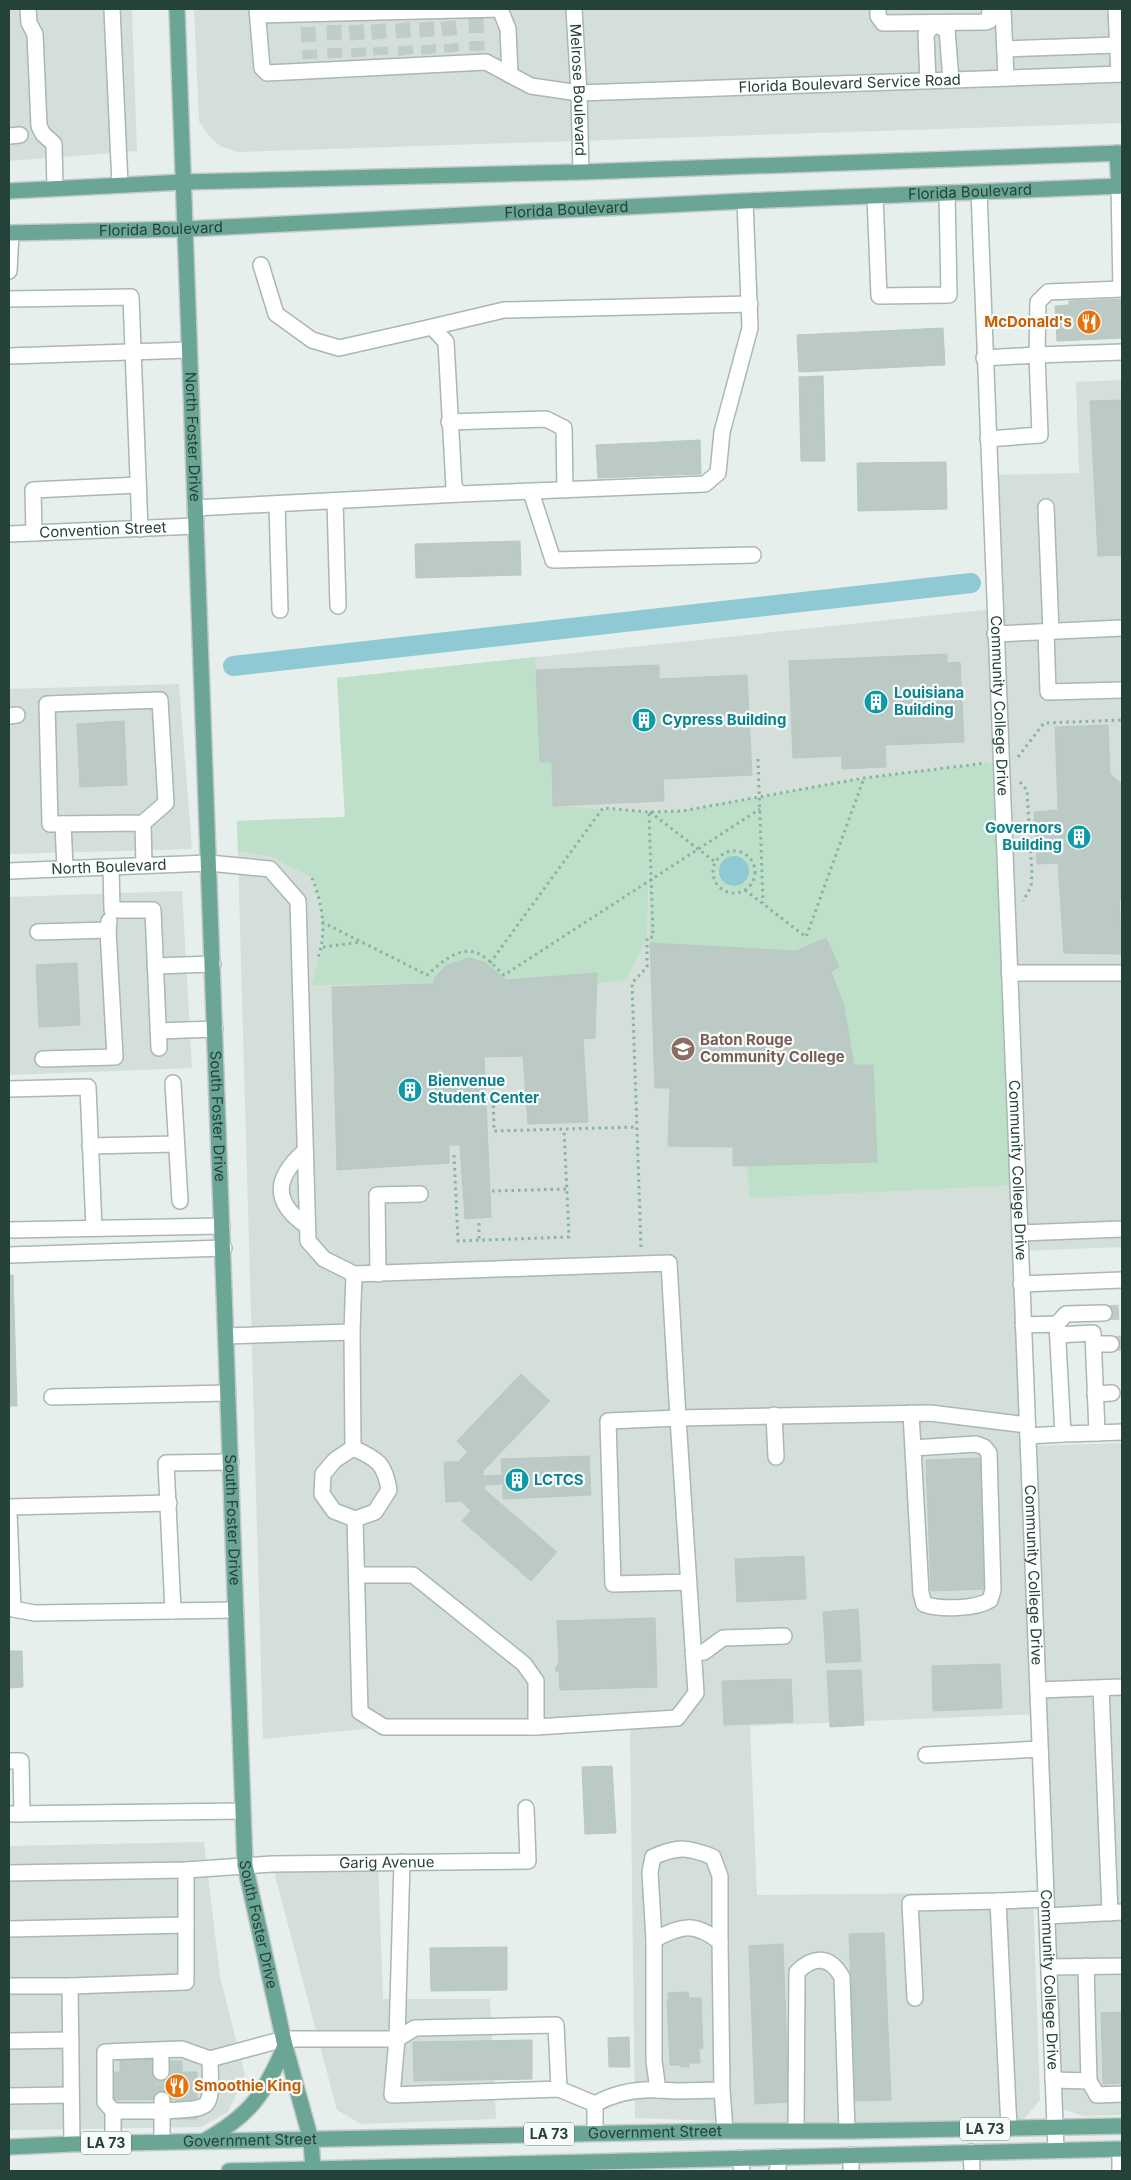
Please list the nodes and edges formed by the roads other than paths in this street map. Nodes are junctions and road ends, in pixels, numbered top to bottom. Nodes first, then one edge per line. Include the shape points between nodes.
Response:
1 (28, 9) edge
2 (112, 9) edge
3 (177, 9) edge
4 (574, 9) edge
5 (878, 9) edge
6 (990, 9) edge
7 (1003, 9) edge
8 (1116, 9) edge
9 (258, 12) edge
10 (934, 24) junction
11 (1118, 45) junction
12 (1005, 49) junction
13 (1121, 74) edge
14 (510, 75) junction
15 (1006, 78) junction
16 (951, 80) junction
17 (928, 81) junction
18 (579, 93) junction
19 (1120, 153) edge
20 (581, 172) junction
21 (184, 182) junction
22 (120, 185) junction
23 (1121, 186) edge
24 (55, 188) junction
25 (9, 191) edge
26 (979, 192) junction
27 (948, 193) junction
28 (874, 196) junction
29 (745, 201) junction
30 (185, 229) junction
31 (10, 233) edge
32 (261, 265) dead end
33 (9, 271) edge
34 (1122, 291) edge
35 (9, 299) edge
36 (750, 304) junction
37 (432, 327) junction
38 (189, 350) junction
39 (133, 352) junction
40 (1122, 352) edge
41 (1036, 355) junction
42 (9, 356) edge
43 (984, 358) junction
44 (449, 422) junction
45 (988, 439) junction
46 (138, 485) junction
47 (565, 490) junction
48 (531, 492) junction
49 (460, 494) junction
50 (335, 501) junction
51 (277, 504) junction
52 (1046, 507) dead end
53 (195, 508) junction
54 (196, 526) junction
55 (140, 529) junction
56 (34, 533) junction
57 (9, 534) edge
58 (753, 555) dead end
59 (338, 606) dead end
60 (280, 610) dead end
61 (1122, 628) edge
62 (1048, 632) junction
63 (995, 634) junction
64 (1122, 690) edge
65 (63, 824) junction
66 (142, 824) junction
67 (209, 863) junction
68 (144, 865) junction
69 (111, 867) junction
70 (65, 868) junction
71 (9, 871) edge
72 (112, 910) junction
73 (108, 930) junction
74 (38, 932) dead end
75 (213, 964) junction
76 (155, 966) junction
77 (1009, 973) junction
78 (1122, 973) edge
79 (215, 1029) junction
80 (158, 1031) junction
81 (159, 1048) dead end
82 (44, 1059) dead end
83 (173, 1082) dead end
84 (9, 1089) edge
85 (176, 1144) junction
86 (90, 1146) junction
87 (305, 1150) junction
88 (420, 1194) dead end
89 (180, 1202) dead end
90 (222, 1226) junction
91 (308, 1226) junction
92 (94, 1228) junction
93 (1122, 1229) edge
94 (9, 1230) edge
95 (1020, 1233) junction
96 (224, 1248) junction
97 (9, 1255) edge
98 (354, 1274) junction
99 (378, 1274) junction
100 (1122, 1280) edge
101 (1022, 1284) junction
102 (1104, 1313) tunnel mouth
103 (1023, 1325) junction
104 (1058, 1329) junction
105 (352, 1332) junction
106 (226, 1336) junction
107 (1094, 1344) junction
108 (1111, 1344) tunnel mouth
109 (228, 1392) junction
110 (1112, 1393) dead end
111 (1096, 1394) junction
112 (52, 1398) dead end
113 (911, 1413) junction
114 (774, 1415) junction
115 (678, 1418) junction
116 (1028, 1430) junction
117 (1122, 1432) edge
118 (1096, 1433) junction
119 (1063, 1434) junction
120 (354, 1448) junction
121 (913, 1448) junction
122 (776, 1457) dead end
123 (231, 1462) junction
124 (169, 1503) junction
125 (9, 1507) edge
126 (9, 1513) edge
127 (355, 1519) junction
128 (357, 1575) junction
129 (688, 1582) junction
130 (236, 1610) junction
131 (173, 1611) junction
132 (784, 1636) dead end
133 (693, 1654) junction
134 (1122, 1687) edge
135 (1101, 1688) junction
136 (1038, 1690) junction
137 (536, 1727) junction
138 (1040, 1749) junction
139 (926, 1755) dead end
140 (9, 1761) edge
141 (526, 1808) dead end
142 (243, 1811) junction
143 (16, 1814) edge
144 (402, 1862) junction
145 (245, 1865) junction
146 (186, 1870) junction
147 (9, 1873) edge
148 (1046, 1900) junction
149 (998, 1901) junction
150 (1116, 1912) edge
151 (1047, 1916) junction
152 (186, 1925) junction
153 (9, 1929) edge
154 (654, 1940) junction
155 (720, 1942) junction
156 (1049, 1966) junction
157 (1086, 1966) junction
158 (1122, 1966) edge
159 (9, 1986) edge
160 (70, 1986) junction
161 (915, 1998) dead end
162 (397, 2039) junction
163 (71, 2040) junction
164 (9, 2041) edge
165 (285, 2042) junction
166 (161, 2050) junction
167 (210, 2059) junction
168 (161, 2072) tunnel mouth
169 (1053, 2080) junction
170 (1089, 2081) junction
171 (559, 2089) junction
172 (658, 2090) junction
173 (722, 2090) junction
174 (1122, 2094) edge
175 (72, 2095) junction
176 (9, 2096) edge
177 (595, 2104) junction
178 (162, 2105) junction
179 (113, 2111) junction
180 (1122, 2126) edge
181 (1008, 2128) junction
182 (1055, 2128) junction
183 (725, 2130) junction
184 (796, 2131) junction
185 (847, 2132) junction
186 (596, 2133) junction
187 (311, 2140) junction
188 (203, 2141) junction
189 (162, 2142) junction
190 (113, 2143) junction
191 (72, 2144) junction
192 (1121, 2146) edge
193 (9, 2147) edge
194 (1056, 2150) junction
195 (971, 2152) junction
196 (851, 2155) junction
197 (777, 2164) edge
198 (741, 2165) edge
199 (581, 2167) edge
200 (395, 2169) edge
201 (433, 2169) edge
202 (313, 2170) edge
203 (229, 2171) edge
204 (851, 2171) edge
205 (972, 2171) edge
206 (1120, 2171) edge

1 - 24 street via 35,34 39,126 54,144
2 - 22 street
3 - 21 main road, North Foster Drive
4 - 18 street, Melrose Boulevard
5 - 10 street via 883,23
6 - 10 street via 989,21 986,22
7 - 12 street
8 - 11 street
9 - 14 street via 308,20 448,16 500,9 508,29
9 - 14 street, Florida Boulevard Service Road via 264,70 267,73 311,65 477,57
10 - 16 street via 947,30
10 - 17 street via 926,34
11 - 12 street
11 - 13 street
12 - 15 street
13 - 15 street, Florida Boulevard Service Road
14 - 18 street, Florida Boulevard Service Road via 539,88
15 - 16 street, Florida Boulevard Service Road
16 - 17 street, Florida Boulevard Service Road
17 - 18 street, Florida Boulevard Service Road
18 - 20 street, Melrose Boulevard
19 - 20 main road
19 - 23 main road
20 - 21 main road
21 - 22 main road
21 - 30 main road, North Foster Drive
22 - 24 main road
23 - 26 main road, Florida Boulevard
23 - 34 street
24 - 25 main road
26 - 27 main road, Florida Boulevard
26 - 43 street, Community College Drive
27 - 28 main road, Florida Boulevard
27 - 28 street via 949,295 878,296
28 - 29 main road, Florida Boulevard
29 - 30 main road, Florida Boulevard
29 - 36 street
30 - 31 main road, Florida Boulevard
30 - 38 main road, North Foster Drive
31 - 33 street
32 - 37 street via 276,314 312,340 339,348
34 - 41 street via 1048,292 1038,302
35 - 39 street via 131,297
36 - 37 street via 504,310
36 - 47 street via 750,328 722,432 718,473 705,484
37 - 44 street via 446,342
38 - 39 street
38 - 53 main road, North Foster Drive
39 - 42 street
39 - 46 street
40 - 41 street
41 - 43 street
41 - 45 street via 1040,436
43 - 45 street, Community College Drive
44 - 47 street via 546,419 564,428
44 - 49 street via 454,487
45 - 63 street, Community College Drive
46 - 55 street
46 - 56 street via 33,490
47 - 48 street
48 - 49 street
48 - 58 street via 553,560
49 - 50 street
50 - 51 street
50 - 59 street
51 - 53 street
51 - 60 street
52 - 62 street
53 - 54 main road, North Foster Drive
54 - 55 street, Convention Street
54 - 67 main road, North Foster Drive
55 - 56 street, Convention Street
56 - 57 street, Convention Street
61 - 62 street
62 - 63 street
62 - 64 street via 1048,692
63 - 77 street, Community College Drive
65 - 66 street
65 - 66 street via 50,824 47,704 160,700 166,803
65 - 70 street
66 - 68 street
67 - 68 street, North Boulevard
67 - 75 main road, South Foster Drive
67 - 87 street, North Boulevard via 270,869 298,901
68 - 69 street, North Boulevard
69 - 70 street, North Boulevard
69 - 72 street
70 - 71 street, North Boulevard
72 - 73 street
72 - 76 street via 153,910
73 - 74 street
73 - 82 street via 114,1057
75 - 76 street
75 - 79 main road, South Foster Drive
76 - 80 street
77 - 78 street
77 - 95 street, Community College Drive
79 - 80 street
79 - 90 main road, South Foster Drive
80 - 81 street
83 - 85 street
84 - 86 street via 88,1086
85 - 86 street
85 - 89 street
86 - 92 street
87 - 91 street, North Boulevard
87 - 91 street via 286,1171 281,1187 282,1202 293,1216
88 - 99 street via 377,1195
90 - 92 street
90 - 96 main road, South Foster Drive
91 - 98 street, North Boulevard via 308,1241 324,1259
92 - 94 street
93 - 95 street
95 - 101 street, Community College Drive
96 - 97 street
96 - 106 main road, South Foster Drive
98 - 99 street
98 - 105 street
99 - 115 street via 670,1263
100 - 101 street
101 - 103 street, Community College Drive
102 - 104 street via 1066,1314
103 - 104 street
103 - 116 street, Community College Drive
104 - 107 street via 1093,1333
104 - 119 street
105 - 106 street
105 - 120 street
106 - 109 main road, South Foster Drive
107 - 108 street
107 - 111 street
109 - 112 street
109 - 123 main road, South Foster Drive
110 - 111 street
111 - 118 street
113 - 114 street
113 - 116 street via 930,1413
113 - 121 street
114 - 115 street
114 - 122 street
115 - 129 street
115 - 129 street via 608,1421 613,1584
116 - 119 street
116 - 136 street, Community College Drive
117 - 118 street
118 - 119 street
120 - 127 street via 335,1460 323,1474 322,1494 334,1512
120 - 127 street via 371,1456 386,1471 389,1490 375,1512
121 - 121 street via 924,1604 934,1608 983,1605 990,1600 994,1590 989,1453 976,1444
123 - 124 street via 166,1463
123 - 130 main road, South Foster Drive
124 - 125 street
124 - 131 street
126 - 131 street via 13,1609 35,1613
127 - 128 street
128 - 137 street via 413,1575 524,1664 536,1681
128 - 137 street via 360,1712 384,1727
129 - 133 street
130 - 131 street
130 - 142 main road, South Foster Drive
132 - 133 street via 723,1638 704,1652
133 - 137 street via 696,1693 677,1718
134 - 135 street
135 - 136 street
135 - 150 street
136 - 138 street, Community College Drive
138 - 139 street
138 - 148 street, Community College Drive
140 - 143 street via 21,1761
141 - 144 street, Garig Avenue via 528,1861
142 - 143 street
142 - 145 main road, South Foster Drive
144 - 145 street, Garig Avenue
144 - 162 street
145 - 146 street, Garig Avenue
145 - 165 main road, South Foster Drive
146 - 147 street, Garig Avenue
146 - 152 street
148 - 149 street
148 - 151 street, Community College Drive
149 - 161 street via 910,1903
149 - 181 street
150 - 151 street
151 - 156 street, Community College Drive
152 - 153 street
152 - 160 street via 186,1982
154 - 155 street via 674,1929 689,1927 706,1930
154 - 155 street via 650,1872 653,1857 670,1850 693,1848 713,1857 720,1876
154 - 172 street via 654,2061
155 - 173 street
156 - 157 street
156 - 169 street, Community College Drive
157 - 158 street
157 - 170 street
159 - 160 street
160 - 163 street
162 - 165 street
162 - 171 street via 392,2096
162 - 171 street via 415,2028 556,2025
163 - 164 street
163 - 175 street
165 - 167 street
165 - 187 main road, South Foster Drive
165 - 188 main road via 271,2079 253,2106 225,2129
166 - 167 street via 182,2050
166 - 168 street
166 - 179 street via 104,2052 105,2102
167 - 178 street via 210,2102 199,2109
169 - 170 street
169 - 182 street, Community College Drive
170 - 174 street via 1097,2095
171 - 177 street
172 - 173 street
172 - 177 street via 613,2094
173 - 183 street
175 - 176 street
175 - 191 street
177 - 186 street
178 - 179 street
178 - 189 street
179 - 190 street
180 - 182 main road, Government Street / LA 73
181 - 182 main road, Government Street / LA 73
181 - 185 main road, Government Street / LA 73
182 - 194 street, Community College Drive
183 - 184 main road, Government Street / LA 73
183 - 186 main road, Government Street / LA 73
184 - 185 main road, Government Street / LA 73
184 - 185 street via 797,1972 807,1962 815,1960 835,1965 842,1977
186 - 187 main road, Government Street / LA 73
187 - 188 main road, Government Street / LA 73
187 - 202 main road, South Foster Drive
188 - 189 main road, Government Street / LA 73
189 - 190 main road, Government Street / LA 73
190 - 191 main road, Government Street / LA 73
191 - 193 main road, Government Street / LA 73
192 - 194 main road, Government Street / LA 73
192 - 206 street
194 - 195 main road, Government Street / LA 73
195 - 196 main road, Government Street / LA 73
195 - 205 street
196 - 197 main road, Government Street / LA 73
196 - 204 street
197 - 198 main road, Government Street / LA 73
198 - 199 main road, Government Street / LA 73
199 - 201 main road, Government Street / LA 73
200 - 201 main road, Government Street / LA 73
200 - 202 main road, Government Street / LA 73
202 - 203 main road, Government Street / LA 73

